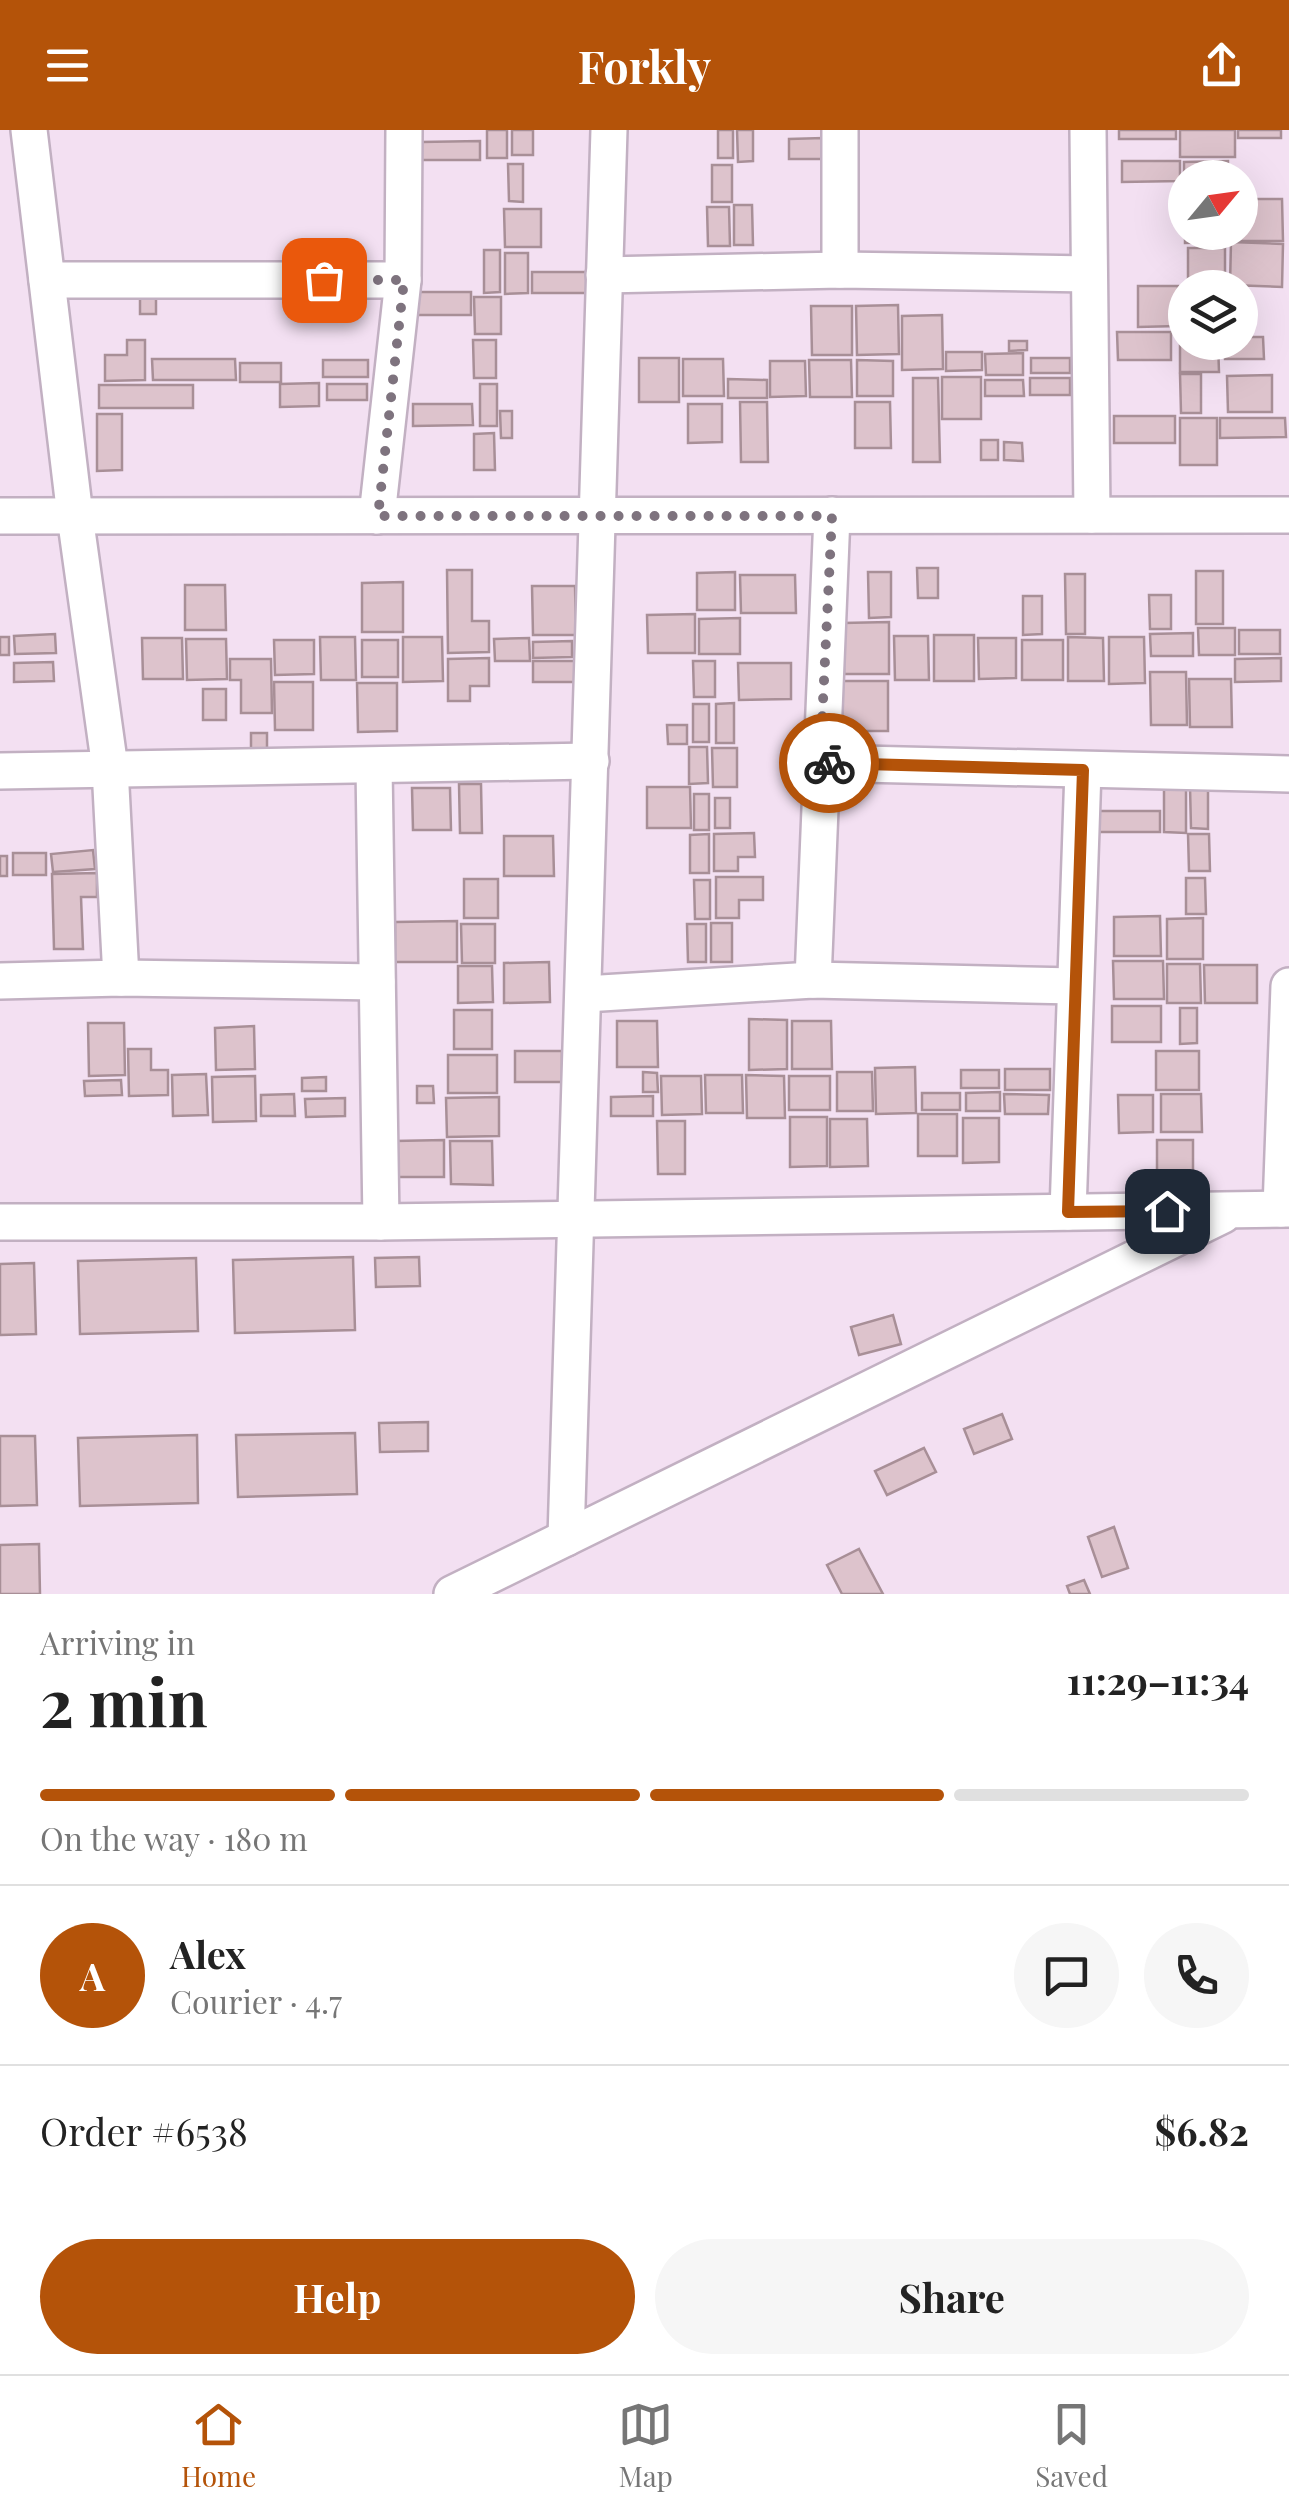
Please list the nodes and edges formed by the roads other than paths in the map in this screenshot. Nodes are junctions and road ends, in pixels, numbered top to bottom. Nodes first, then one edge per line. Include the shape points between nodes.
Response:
1 (29, 130) edge
2 (404, 130) edge
3 (609, 130) edge
4 (840, 130) edge
5 (1088, 130) edge
6 (840, 270) junction
7 (1089, 274) junction
8 (604, 275) junction
9 (46, 280) junction
10 (404, 280) junction
11 (1289, 515) edge
12 (0, 516) edge
13 (74, 516) junction
14 (378, 516) junction
15 (599, 516) junction
16 (832, 516) junction
17 (1092, 516) junction
18 (591, 761) junction
19 (820, 763) junction
20 (374, 767) junction
21 (110, 768) junction
22 (1083, 770) junction
23 (0, 771) edge
24 (1289, 774) edge
25 (120, 978) junction
26 (813, 980) junction
27 (0, 981) edge
28 (377, 982) junction
29 (1075, 986) junction
30 (1289, 986) edge
31 (584, 994) junction
32 (1285, 1209) edge
33 (1233, 1210) junction
34 (1068, 1212) junction
35 (576, 1219) junction
36 (0, 1222) edge
37 (381, 1222) junction
38 (566, 1538) junction
39 (452, 1594) edge

1 - 9 street
2 - 10 street
3 - 8 street
4 - 6 street
5 - 7 street
6 - 7 street
6 - 8 street
7 - 17 street
8 - 15 street
9 - 10 street
9 - 13 street
10 - 14 street
11 - 17 street
12 - 13 street
13 - 14 street
13 - 21 street
14 - 15 street
15 - 16 street
15 - 18 street
16 - 17 street
16 - 19 street
18 - 20 street
18 - 31 street
19 - 22 street
19 - 26 street
20 - 21 street
20 - 28 street
21 - 23 street
21 - 25 street
22 - 24 street
22 - 29 street
25 - 27 street
25 - 28 street
26 - 29 street
26 - 31 street
28 - 37 street
29 - 34 street
30 - 32 street
31 - 35 street
32 - 33 street
33 - 34 street
33 - 38 street
34 - 35 street
35 - 37 street
35 - 38 street
36 - 37 street
38 - 39 street

